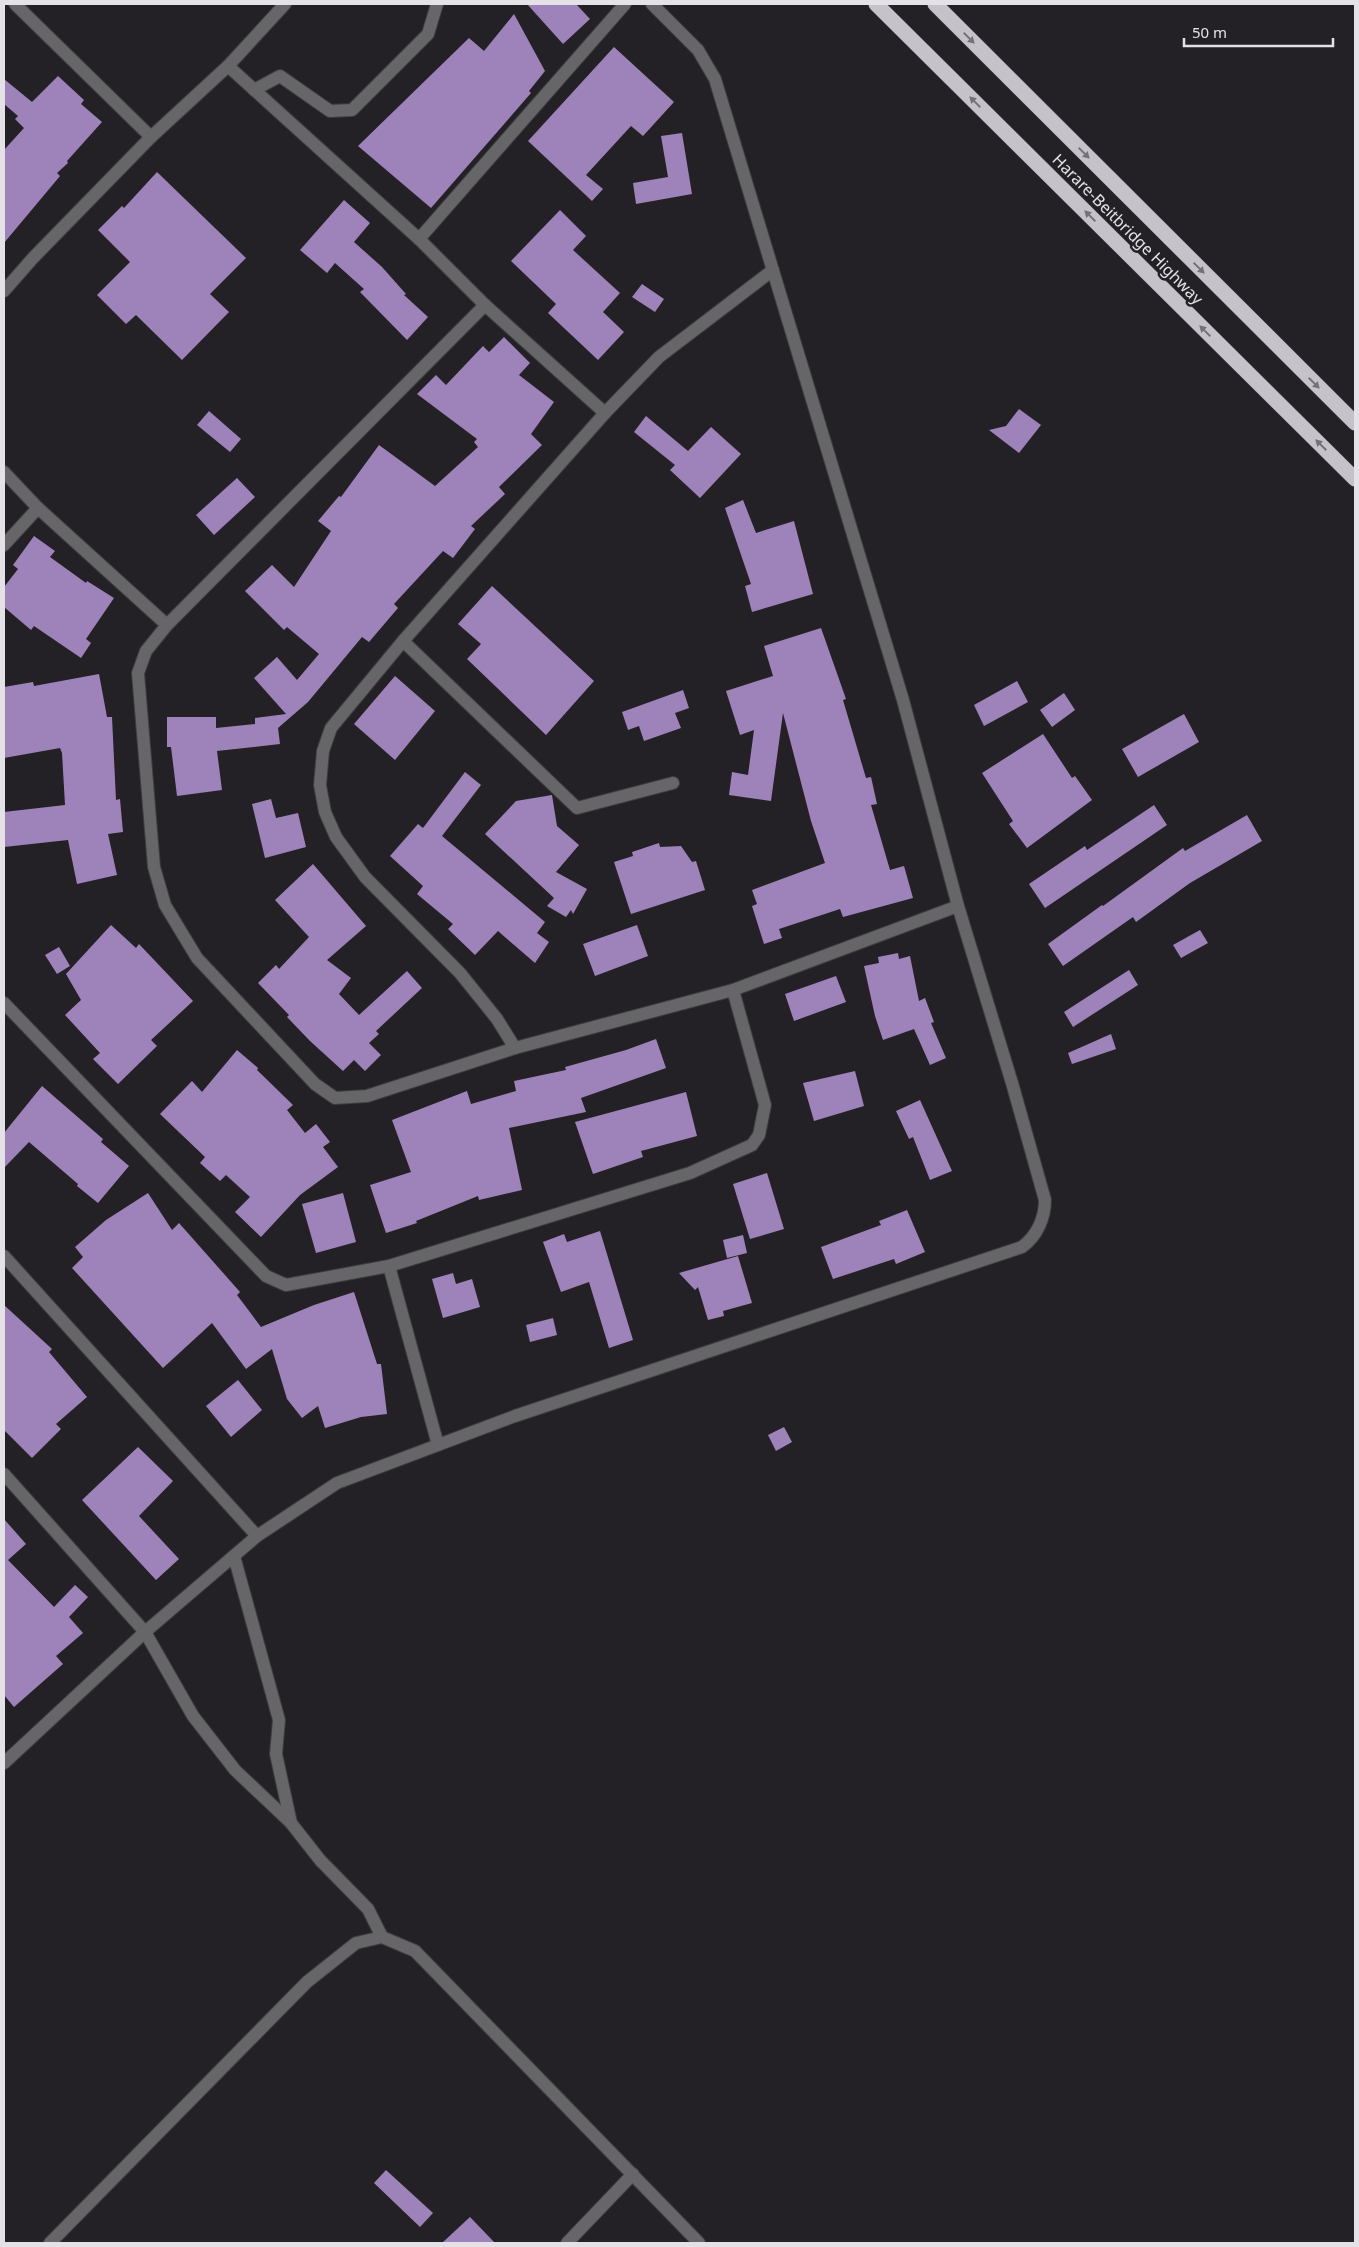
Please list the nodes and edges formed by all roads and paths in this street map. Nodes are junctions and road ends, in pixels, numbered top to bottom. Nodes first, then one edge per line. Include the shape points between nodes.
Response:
1 (15, 4) edge
2 (285, 4) edge
3 (437, 4) edge
4 (625, 4) edge
5 (652, 4) edge
6 (876, 4) edge
7 (935, 4) edge
8 (228, 66) junction
9 (254, 90) junction
10 (152, 137) junction
11 (419, 239) junction
12 (773, 270) junction
13 (4, 291) edge
14 (485, 305) junction
15 (605, 413) junction
16 (1355, 423) edge
17 (4, 472) edge
18 (1355, 480) edge
19 (38, 508) junction
20 (4, 545) edge
21 (167, 625) junction
22 (403, 641) junction
23 (673, 784) dead end
24 (958, 906) junction
25 (733, 990) junction
26 (6, 1010) edge
27 (514, 1048) junction
28 (4, 1256) edge
29 (389, 1266) junction
30 (438, 1445) junction
31 (4, 1474) edge
32 (257, 1536) junction
33 (234, 1556) junction
34 (145, 1632) junction
35 (4, 1764) edge
36 (291, 1823) junction
37 (382, 1937) junction
38 (633, 2174) junction
39 (50, 2243) edge
40 (567, 2243) edge
41 (699, 2243) edge

1 - 10 street
2 - 8 street
3 - 9 street via 428,34 352,110 330,111 280,76
4 - 11 street
5 - 12 street via 698,50 715,80
18 -> 6 highway, Harare-Beitbridge Highway
7 -> 16 highway, Harare-Beitbridge Highway
8 - 9 street
8 - 10 street
9 - 11 street
10 - 13 street
11 - 14 street
12 - 15 street via 659,357
12 - 24 street via 903,700
14 - 15 street
14 - 21 street
15 - 22 street
17 - 19 street
19 - 20 street
19 - 21 street
21 - 27 street via 146,651 138,674 154,866 164,905 197,958 315,1084 335,1098 367,1096
22 - 23 street via 577,808
22 - 27 street via 331,728 323,751 320,785 325,812 336,837 366,877 460,974 497,1019
24 - 25 street
24 - 30 street via 1045,1200 1045,1213 1032,1240 1022,1247 515,1416
25 - 27 street
25 - 29 street via 765,1104 759,1135 752,1145 690,1173
26 - 29 street via 266,1276 286,1285
28 - 32 street
29 - 30 street
30 - 32 street via 337,1483
31 - 34 street
32 - 33 street
33 - 34 street
33 - 36 street via 279,1720 276,1754
34 - 35 street
34 - 36 street via 193,1716 235,1770
36 - 37 street via 320,1860 368,1909
37 - 38 street via 415,1951
37 - 39 street via 356,1943 307,1982
38 - 40 street
38 - 41 street

